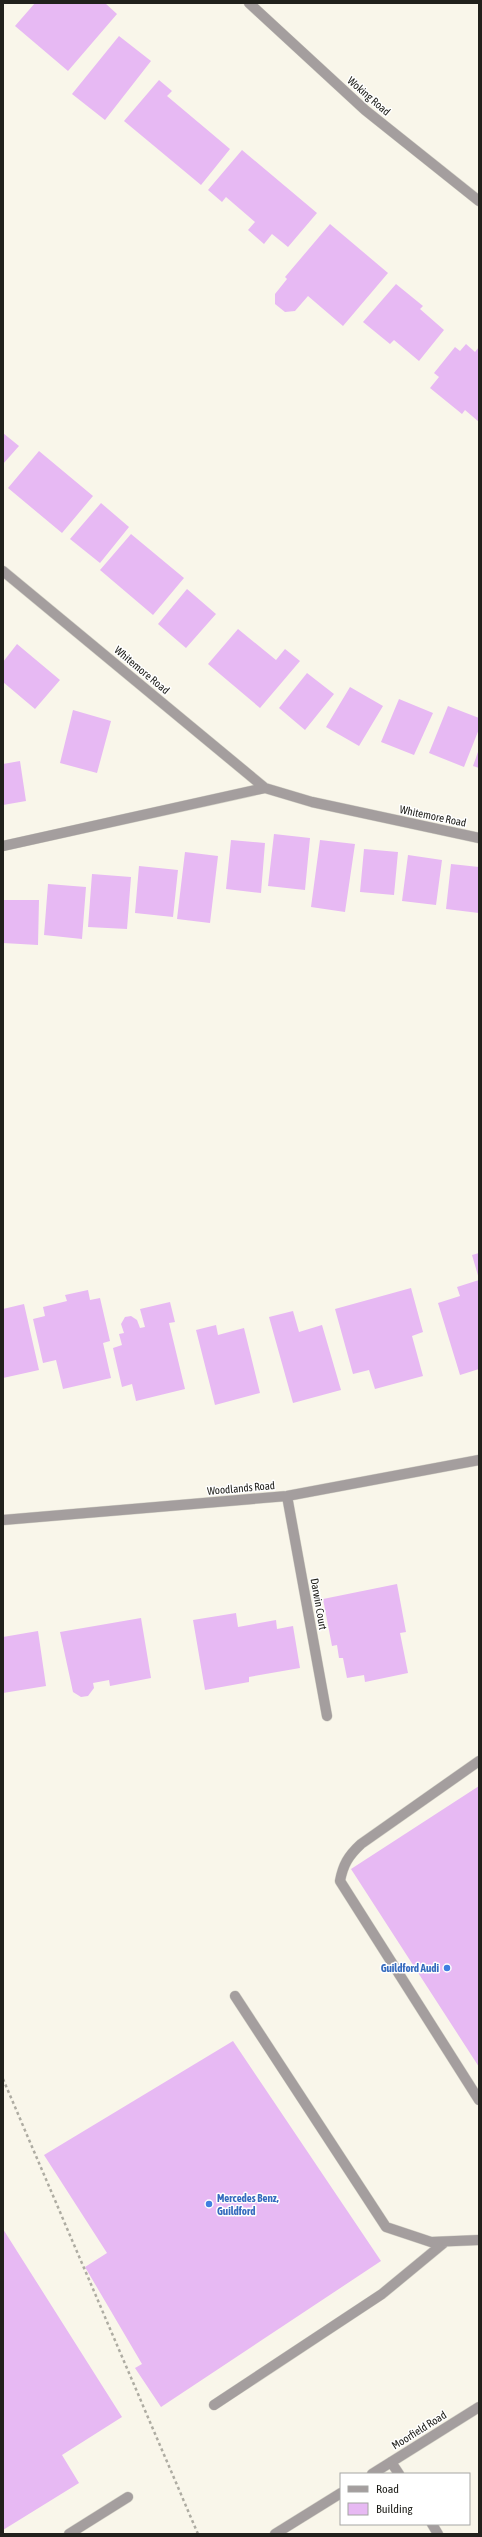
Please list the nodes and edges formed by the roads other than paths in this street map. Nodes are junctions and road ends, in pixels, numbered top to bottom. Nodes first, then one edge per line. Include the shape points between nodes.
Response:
1 (249, 3) edge
2 (479, 201) edge
3 (3, 571) edge
4 (265, 788) junction
5 (479, 838) edge
6 (3, 846) edge
7 (479, 1460) edge
8 (287, 1496) junction
9 (3, 1520) edge
10 (327, 1716) dead end
11 (479, 1761) edge
12 (235, 1996) dead end
13 (479, 2100) edge
14 (479, 2240) edge
15 (444, 2242) junction
16 (214, 2405) dead end
17 (479, 2407) edge
18 (392, 2462) junction
19 (374, 2473) edge
20 (398, 2473) edge
21 (340, 2494) edge
22 (128, 2497) dead end
23 (433, 2525) edge
24 (286, 2531) edge
25 (68, 2534) edge
26 (275, 2534) edge
27 (438, 2534) edge

1 - 2 street, Woking Road via 366,110
3 - 4 street, Whitemore Road
4 - 5 street, Whitemore Road via 312,802
4 - 6 street, Whitemore Road
7 - 8 street, Woodlands Road
8 - 9 street, Woodlands Road
8 - 10 street, Darwin Court
11 - 13 street via 361,1844 342,1866 340,1882
12 - 15 street via 386,2227 430,2242
14 - 15 street
15 - 16 street via 382,2294
17 - 18 street, Moorfield Road
18 - 19 street, Moorfield Road
18 - 20 street
21 - 24 street
22 - 25 street
23 - 27 street
24 - 26 street

